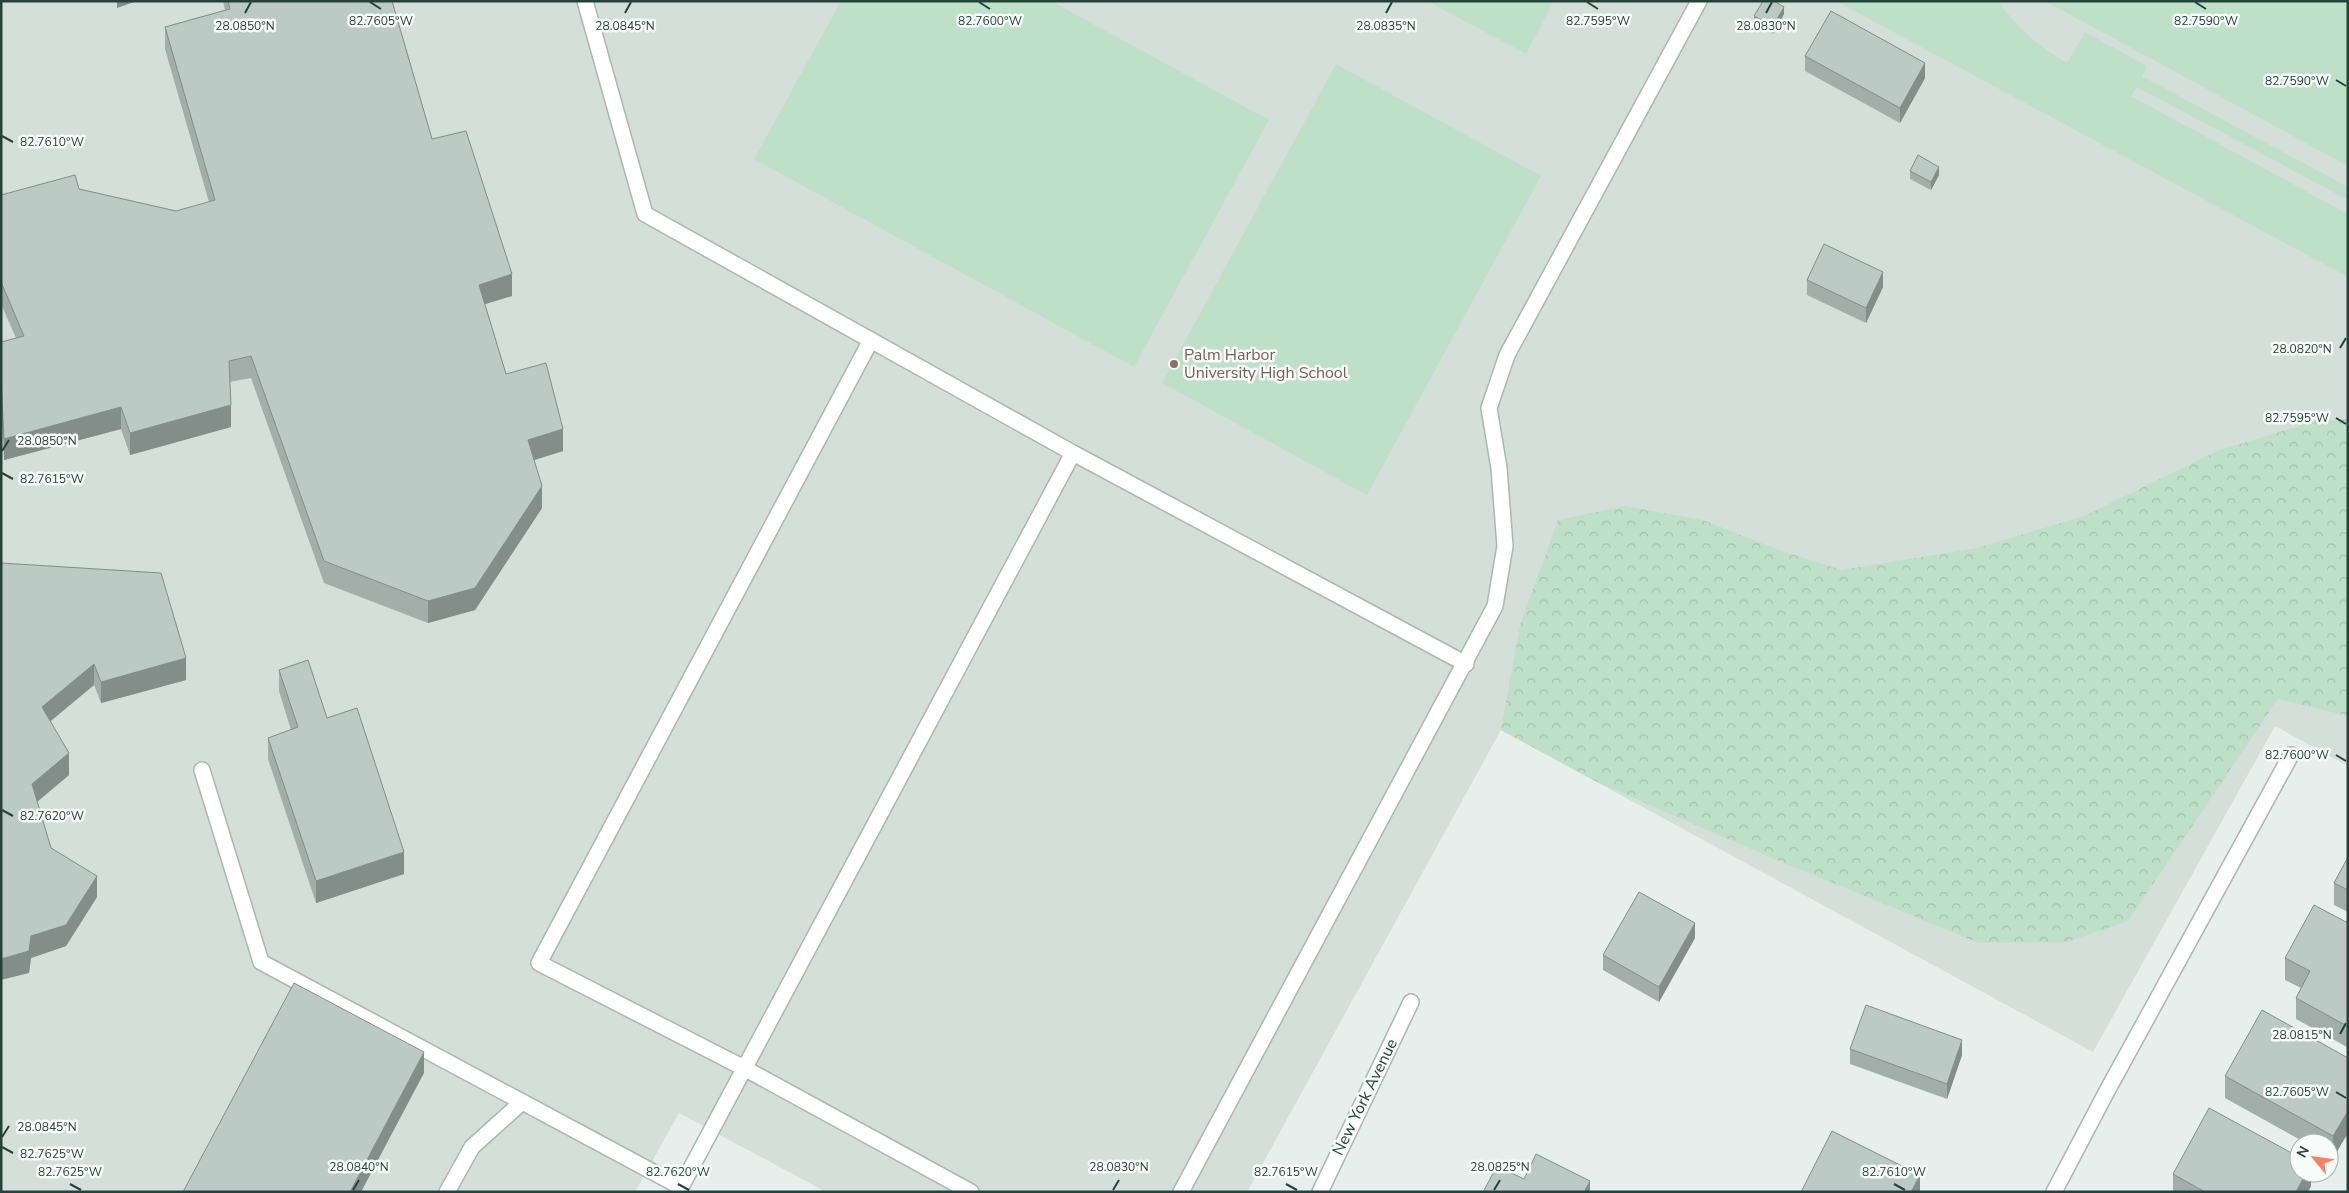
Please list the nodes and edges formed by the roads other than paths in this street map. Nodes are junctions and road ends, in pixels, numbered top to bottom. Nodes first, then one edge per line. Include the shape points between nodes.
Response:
1 (585, 1) edge
2 (1699, 1) edge
3 (871, 340) junction
4 (1073, 453) junction
5 (1466, 664) junction
6 (2291, 755) dead end
7 (202, 770) dead end
8 (1411, 1002) dead end
9 (744, 1068) junction
10 (521, 1103) junction
11 (679, 1189) edge
12 (447, 1192) edge
13 (971, 1192) edge
14 (1181, 1192) edge
15 (1320, 1192) edge
16 (2054, 1192) edge

1 - 3 street via 645,214
2 - 5 street via 1507,355 1489,408 1499,468 1505,546 1495,606
3 - 4 street
3 - 9 street via 539,963
4 - 5 street
4 - 9 street
5 - 14 street
6 - 16 street
7 - 10 street via 260,962
8 - 15 street, New York Avenue
9 - 11 street
9 - 13 street
10 - 11 street
10 - 12 street via 472,1147

